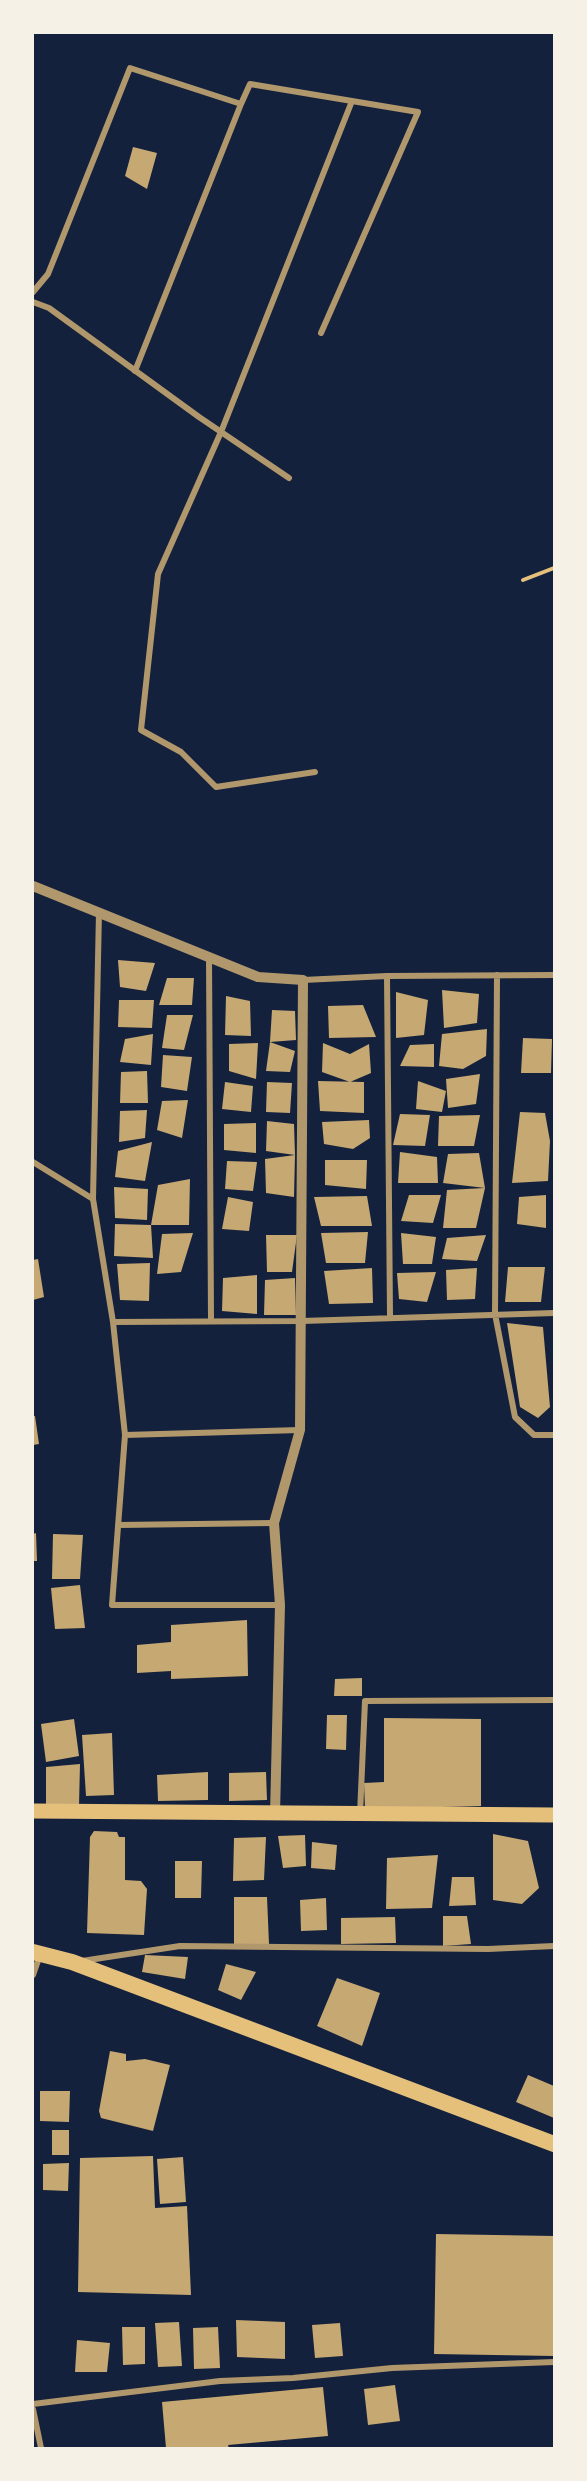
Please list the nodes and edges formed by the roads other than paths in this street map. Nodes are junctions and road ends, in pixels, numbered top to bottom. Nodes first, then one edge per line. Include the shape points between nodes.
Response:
1 (352, 101) junction
2 (241, 104) junction
3 (33, 292) edge
4 (33, 302) edge
5 (321, 333) dead end
6 (135, 371) junction
7 (221, 432) junction
8 (289, 478) dead end
9 (315, 772) dead end
10 (33, 886) edge
11 (99, 912) junction
12 (208, 956) junction
13 (497, 975) junction
14 (554, 975) edge
15 (387, 976) junction
16 (303, 980) junction
17 (33, 1162) edge
18 (93, 1199) junction
19 (554, 1313) edge
20 (495, 1314) junction
21 (390, 1316) junction
22 (210, 1320) junction
23 (302, 1321) junction
24 (113, 1322) junction
25 (300, 1430) junction
26 (125, 1435) junction
27 (554, 1435) edge
28 (274, 1523) junction
29 (118, 1525) junction
30 (280, 1605) junction
31 (554, 1700) edge
32 (33, 1811) edge
33 (274, 1814) junction
34 (360, 1814) junction
35 (554, 1815) edge
36 (554, 1946) edge
37 (36, 1953) edge
38 (72, 1962) junction
39 (33, 1975) edge
40 (554, 2144) edge
41 (554, 2362) edge
42 (33, 2404) edge
43 (33, 2409) edge
44 (41, 2448) edge

1 - 2 street via 250,84
1 - 5 street via 418,112
1 - 7 street
2 - 3 street via 130,68 48,274
2 - 6 street
4 - 6 street via 50,308
6 - 7 street
7 - 8 street
7 - 9 street via 158,574 141,730 181,752 216,788
10 - 11 street
11 - 12 street
11 - 18 street
12 - 16 street via 258,977
12 - 22 street
13 - 14 street
13 - 15 street
13 - 20 street
15 - 16 street
15 - 21 street
16 - 23 street
17 - 18 street
18 - 24 street
19 - 20 street
20 - 21 street
20 - 27 street via 515,1417 534,1435
21 - 23 street
22 - 23 street
22 - 24 street
23 - 25 street
24 - 26 street
25 - 26 street
25 - 28 street
26 - 29 street
28 - 29 street
28 - 30 street
29 - 30 street via 112,1605
30 - 33 street
31 - 34 street via 365,1701
32 - 33 main road
33 - 34 main road
34 - 35 main road
36 - 38 street via 488,1949 180,1946
37 - 38 highway
37 - 39 street
38 - 40 highway
41 - 42 street via 392,2368 220,2381
43 - 44 street

